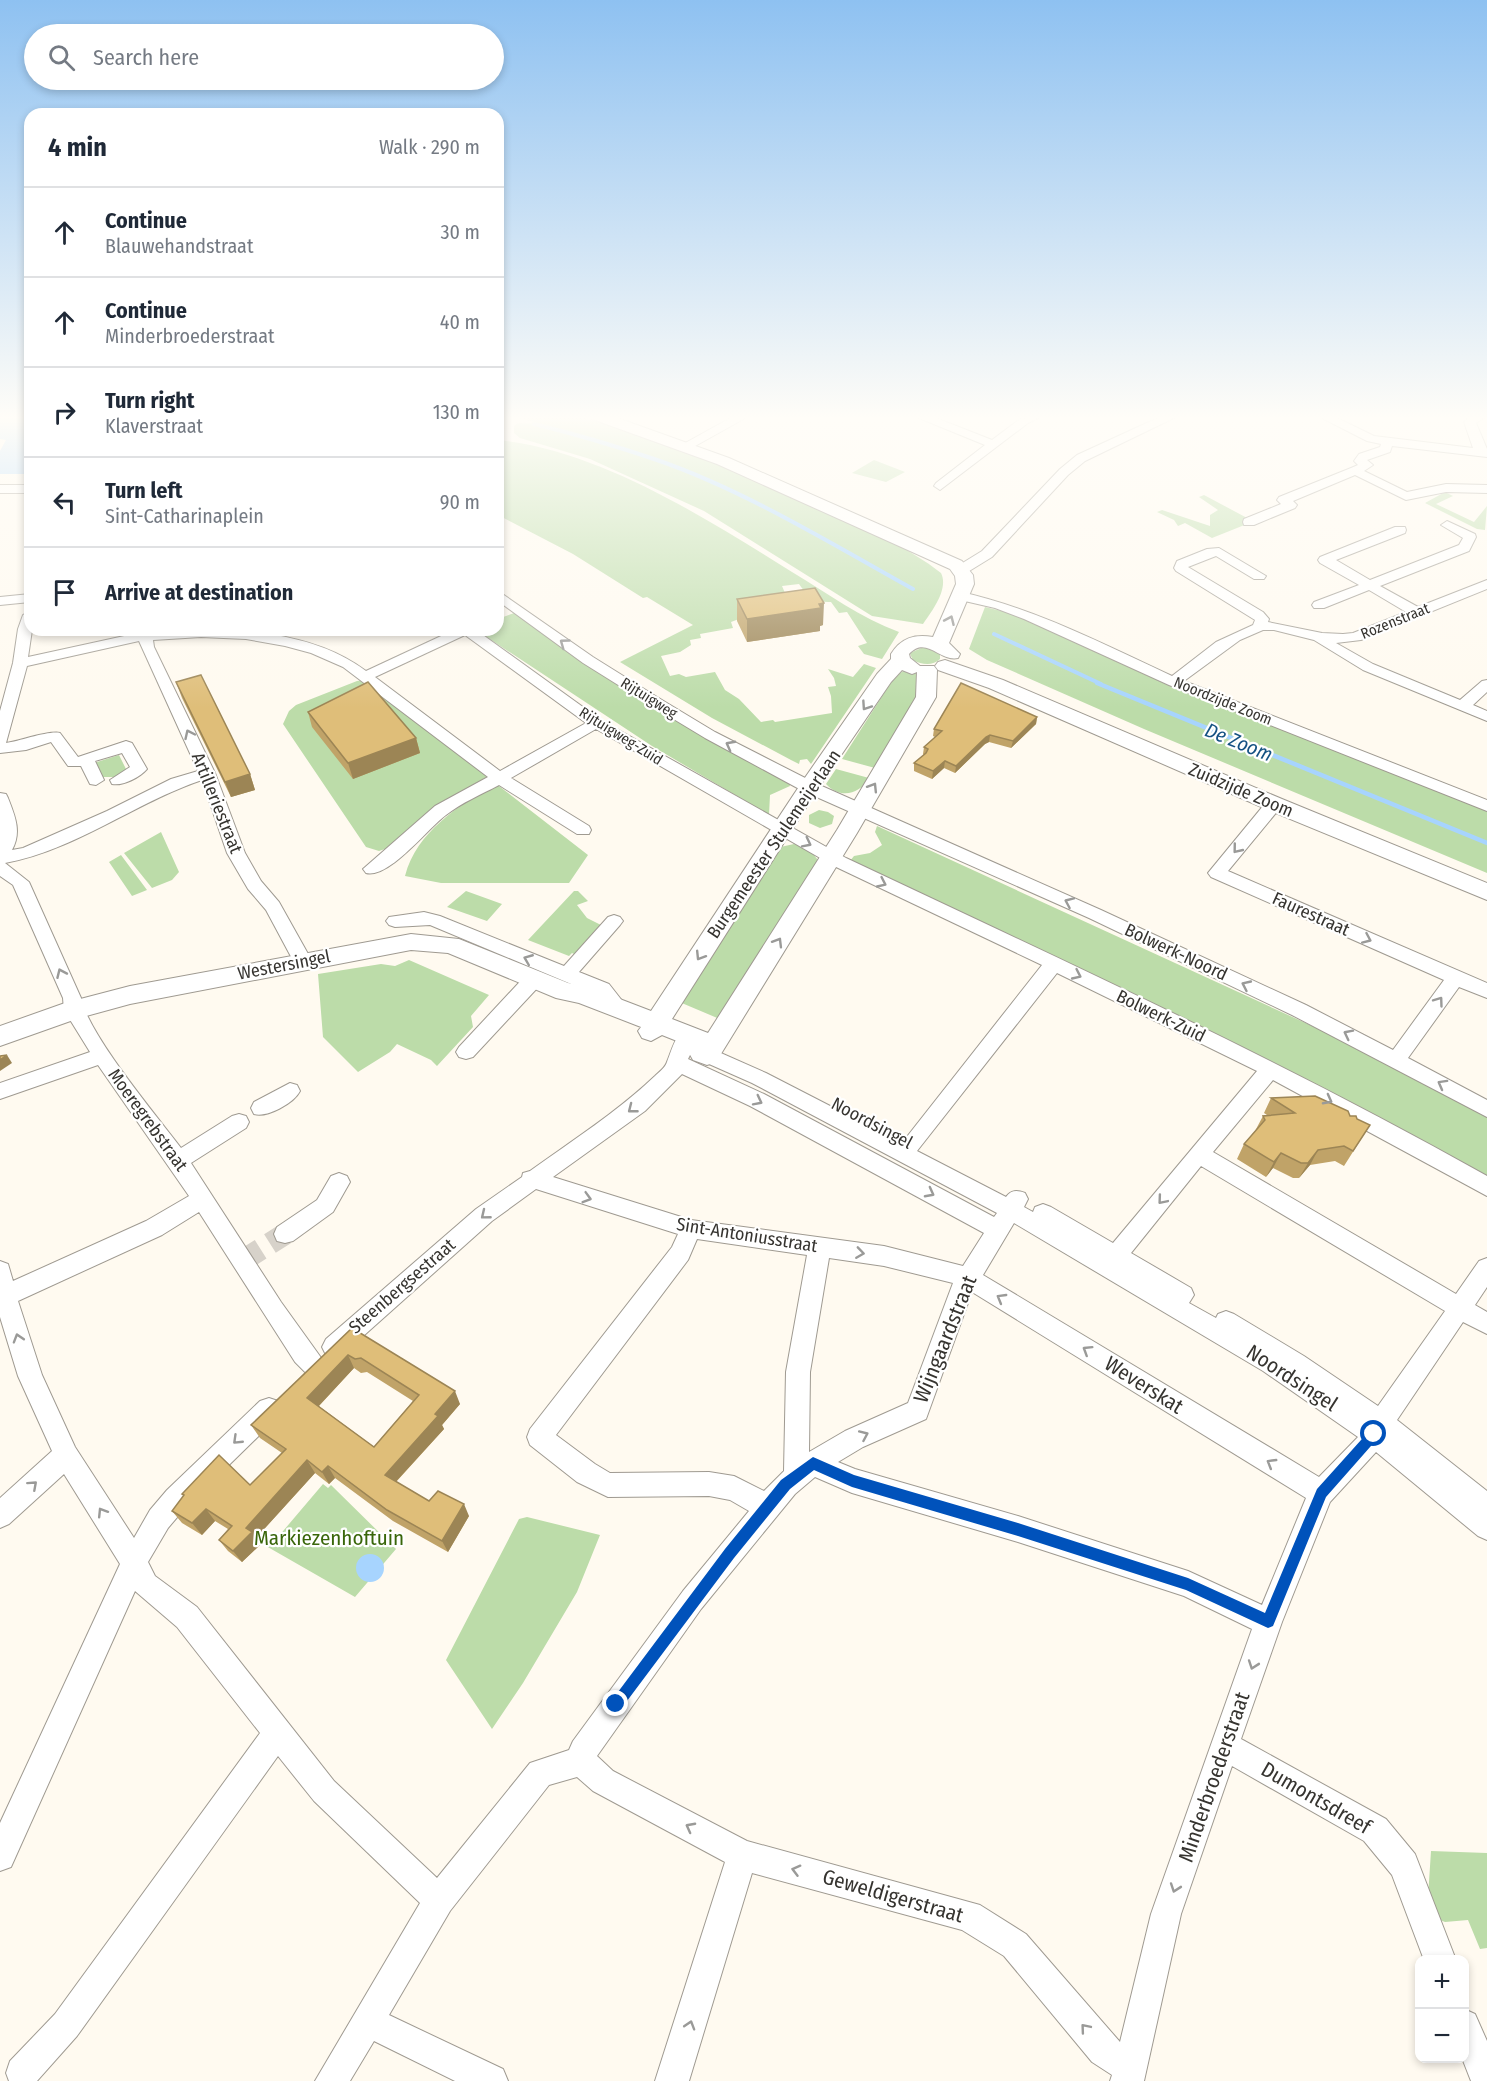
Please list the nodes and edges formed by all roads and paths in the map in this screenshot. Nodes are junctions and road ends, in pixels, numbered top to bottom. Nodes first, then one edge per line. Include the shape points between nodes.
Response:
1 (840, 513) edge
2 (1025, 513) edge
3 (1270, 513) edge
4 (1248, 522) dead end
5 (1447, 525) dead end
6 (1400, 530) dead end
7 (955, 570) junction
8 (1259, 576) dead end
9 (1487, 584) edge
10 (1369, 585) junction
11 (961, 596) junction
12 (24, 599) edge
13 (504, 599) edge
14 (0, 601) edge
15 (1320, 605) dead end
16 (516, 608) junction
17 (1417, 612) junction
18 (504, 613) edge
19 (1259, 626) junction
20 (24, 629) edge
21 (132, 636) edge
22 (146, 636) edge
23 (453, 636) edge
24 (474, 636) edge
25 (251, 637) edge
26 (1318, 638) junction
27 (937, 655) junction
28 (901, 660) junction
29 (20, 663) junction
30 (364, 675) junction
31 (1174, 682) junction
32 (1487, 684) edge
33 (1462, 706) junction
34 (1487, 716) edge
35 (596, 723) junction
36 (0, 740) edge
37 (0, 748) edge
38 (86, 759) junction
39 (207, 773) junction
40 (499, 778) junction
41 (96, 780) dead end
42 (118, 780) dead end
43 (809, 787) junction
44 (0, 798) edge
45 (1274, 804) junction
46 (1487, 806) edge
47 (859, 809) junction
48 (583, 830) dead end
49 (783, 831) junction
50 (0, 854) edge
51 (831, 855) junction
52 (0, 858) edge
53 (0, 867) edge
54 (372, 869) dead end
55 (1487, 892) edge
56 (394, 921) dead end
57 (614, 921) dead end
58 (303, 961) junction
59 (1053, 964) junction
60 (1456, 977) junction
61 (535, 978) junction
62 (566, 983) junction
63 (1487, 991) edge
64 (74, 1010) junction
65 (654, 1027) junction
66 (0, 1036) edge
67 (683, 1047) junction
68 (711, 1050) junction
69 (466, 1052) dead end
70 (102, 1056) junction
71 (1397, 1059) junction
72 (1270, 1070) junction
73 (0, 1091) edge
74 (290, 1091) dead end
75 (261, 1108) dead end
76 (1487, 1109) edge
77 (238, 1122) dead end
78 (912, 1144) junction
79 (1200, 1155) junction
80 (178, 1160) junction
81 (531, 1179) junction
82 (339, 1182) dead end
83 (1487, 1187) edge
84 (203, 1199) junction
85 (1009, 1213) junction
86 (691, 1229) junction
87 (285, 1234) tunnel mouth
88 (1086, 1246) junction
89 (820, 1247) junction
90 (1116, 1256) junction
91 (1487, 1268) edge
92 (0, 1271) edge
93 (967, 1277) junction
94 (5, 1296) junction
95 (1460, 1307) junction
96 (1487, 1324) edge
97 (315, 1366) junction
98 (1378, 1427) junction
99 (66, 1455) junction
100 (805, 1470) junction
101 (1321, 1493) junction
102 (767, 1507) junction
103 (1487, 1508) edge
104 (0, 1515) edge
105 (1487, 1527) edge
106 (134, 1562) junction
107 (1268, 1622) junction
108 (278, 1732) junction
109 (1225, 1746) junction
110 (582, 1761) junction
111 (742, 1855) junction
112 (0, 1856) edge
113 (439, 1900) junction
114 (1438, 1955) edge
115 (367, 2020) junction
116 (1469, 2037) edge
117 (22, 2073) dead end
118 (1127, 2074) edge
119 (1487, 2080) edge
120 (332, 2081) edge
121 (491, 2081) edge
122 (672, 2081) edge

1 - 7 main road via 922,550
2 - 7 street via 987,554
3 - 4 street
5 - 10 street via 1470,537 1464,548
6 - 10 street via 1325,560
7 - 11 main road via 965,584
7 - 27 main road
8 - 19 street via 1219,552 1182,564 1181,568 1258,615 1262,619
9 - 17 street, Rozenstraat
10 - 15 street
10 - 17 street
27 -> 11 main road
11 - 31 street, Noordzijde Zoom via 1029,616
12 - 14 street
13 - 16 street, Rijtuigweg
16 - 18 street
43 -> 16 street, Rijtuigweg via 652,700
17 - 26 street, Rozenstraat via 1356,637
19 - 26 street, Rozenstraat
19 - 31 street via 1203,658
20 - 29 street
21 - 29 street
39 -> 22 street, Artilleriestraat
23 - 30 street
24 - 35 street, Rijtuigweg-Zuid
25 - 30 street via 316,650
26 - 33 street via 1368,667
27 - 28 main road, Zuidzijde Zoom via 913,668
27 - 28 main road, Burgemeester Stulemeijerlaan via 904,646
27 - 45 main road, Zuidzijde Zoom
47 -> 27 main road via 926,697
28 -> 43 main road, Burgemeester Stulemeijerlaan via 884,678
29 - 36 street
30 - 40 street
31 - 46 street, Noordzijde Zoom
32 - 33 street
33 - 34 street
35 - 40 street
35 - 49 street, Rijtuigweg-Zuid
37 - 38 street via 55,736 74,763
38 - 41 street
38 - 42 street via 126,746 139,769
39 - 52 street via 177,783 27,853
39 - 58 street, Artilleriestraat via 236,853 254,885 273,906
40 - 48 street
40 - 54 street via 441,810
43 - 47 street, Rijtuigweg
43 - 49 main road, Burgemeester Stulemeijerlaan
44 - 50 street via 12,835
45 - 55 main road, Zuidzijde Zoom
45 -> 60 street, Faurestraat via 1217,873
47 - 51 main road
71 -> 47 street, Bolwerk-Noord via 1106,919
49 -> 51 street, Rijtuigweg-Zuid
49 -> 65 main road, Burgemeester Stulemeijerlaan
51 -> 59 street, Bolwerk-Zuid
68 -> 51 main road
64 -> 53 street, Moeregrebstraat via 20,882
62 -> 56 street, Westersingel via 434,920
57 - 62 street
58 - 61 main road, Westersingel via 425,942 451,945
58 - 64 main road, Westersingel
59 -> 72 street, Bolwerk-Zuid
59 - 78 street
60 - 63 street, Faurestraat
71 -> 60 street
61 - 62 main road, Westersingel
61 - 69 street
62 - 65 main road, Westersingel
62 - 65 main road, Westersingel via 572,1000
64 - 66 main road, Westersingel
64 - 70 street, Moeregrebstraat
65 - 67 main road, Westersingel
67 - 68 main road, Westersingel
67 -> 81 street, Steenbergsestraat via 664,1081 638,1105
67 -> 85 street, Noordsingel via 757,1100
68 - 78 street, Noordsingel via 813,1092
68 - 85 street, Noordsingel
70 - 73 street
70 - 80 street, Moeregrebstraat
76 -> 71 street, Bolwerk-Noord
72 - 79 street
72 -> 83 street, Bolwerk-Zuid
74 - 75 street
77 - 80 street
78 - 85 street, Noordsingel
79 -> 90 street
79 - 95 street
80 - 84 street, Moeregrebstraat
81 -> 86 street, Sint-Antoniusstraat
81 -> 97 street, Steenbergsestraat via 350,1331
82 - 87 street via 325,1206
84 - 94 street via 154,1228
84 - 97 street, Moeregrebstraat via 303,1354
85 - 88 street, Noordsingel
85 - 93 street, Wijngaardstraat
86 - 89 street, Sint-Antoniusstraat
86 - 102 street via 680,1253 539,1437 608,1485 709,1484 734,1488
88 - 90 street, Noordsingel
88 - 98 street, Noordsingel
89 -> 93 street, Sint-Antoniusstraat via 884,1256
89 - 100 street via 798,1372
90 - 98 street, Noordsingel via 1293,1360
91 - 95 street, Minderbroederstraat
92 - 94 street
100 -> 93 street, Wijngaardstraat via 854,1439 917,1411
101 -> 93 street, Weverskat
99 -> 94 street via 30,1376
95 - 96 street
95 - 98 street, Minderbroederstraat
97 -> 106 street, Steenbergsestraat via 176,1499 159,1519
98 - 101 street, Minderbroederstraat
98 - 103 street, Noordsingel
98 - 105 street, Noordsingel
104 -> 99 street
106 -> 99 street
100 - 102 street, Wijngaardstraat
100 - 107 street via 1018,1529 1188,1584
101 - 107 street, Minderbroederstraat
102 - 110 street, Wijngaardstraat via 644,1667 583,1751
106 - 108 street via 146,1585 187,1617
106 - 112 street, Steenbergsestraat
107 -> 109 street, Minderbroederstraat
108 - 113 street via 324,1791
108 - 117 street via 66,2025
109 - 114 street, Dumontsdreef via 1375,1830 1404,1865
109 -> 118 street, Minderbroederstraat via 1166,1914
111 -> 110 street, Geweldigerstraat via 603,1781
110 - 113 street via 540,1773
118 -> 111 street, Geweldigerstraat via 1015,1945 969,1916
122 -> 111 street
113 - 115 street
115 - 120 street
115 - 121 street
116 - 119 street

